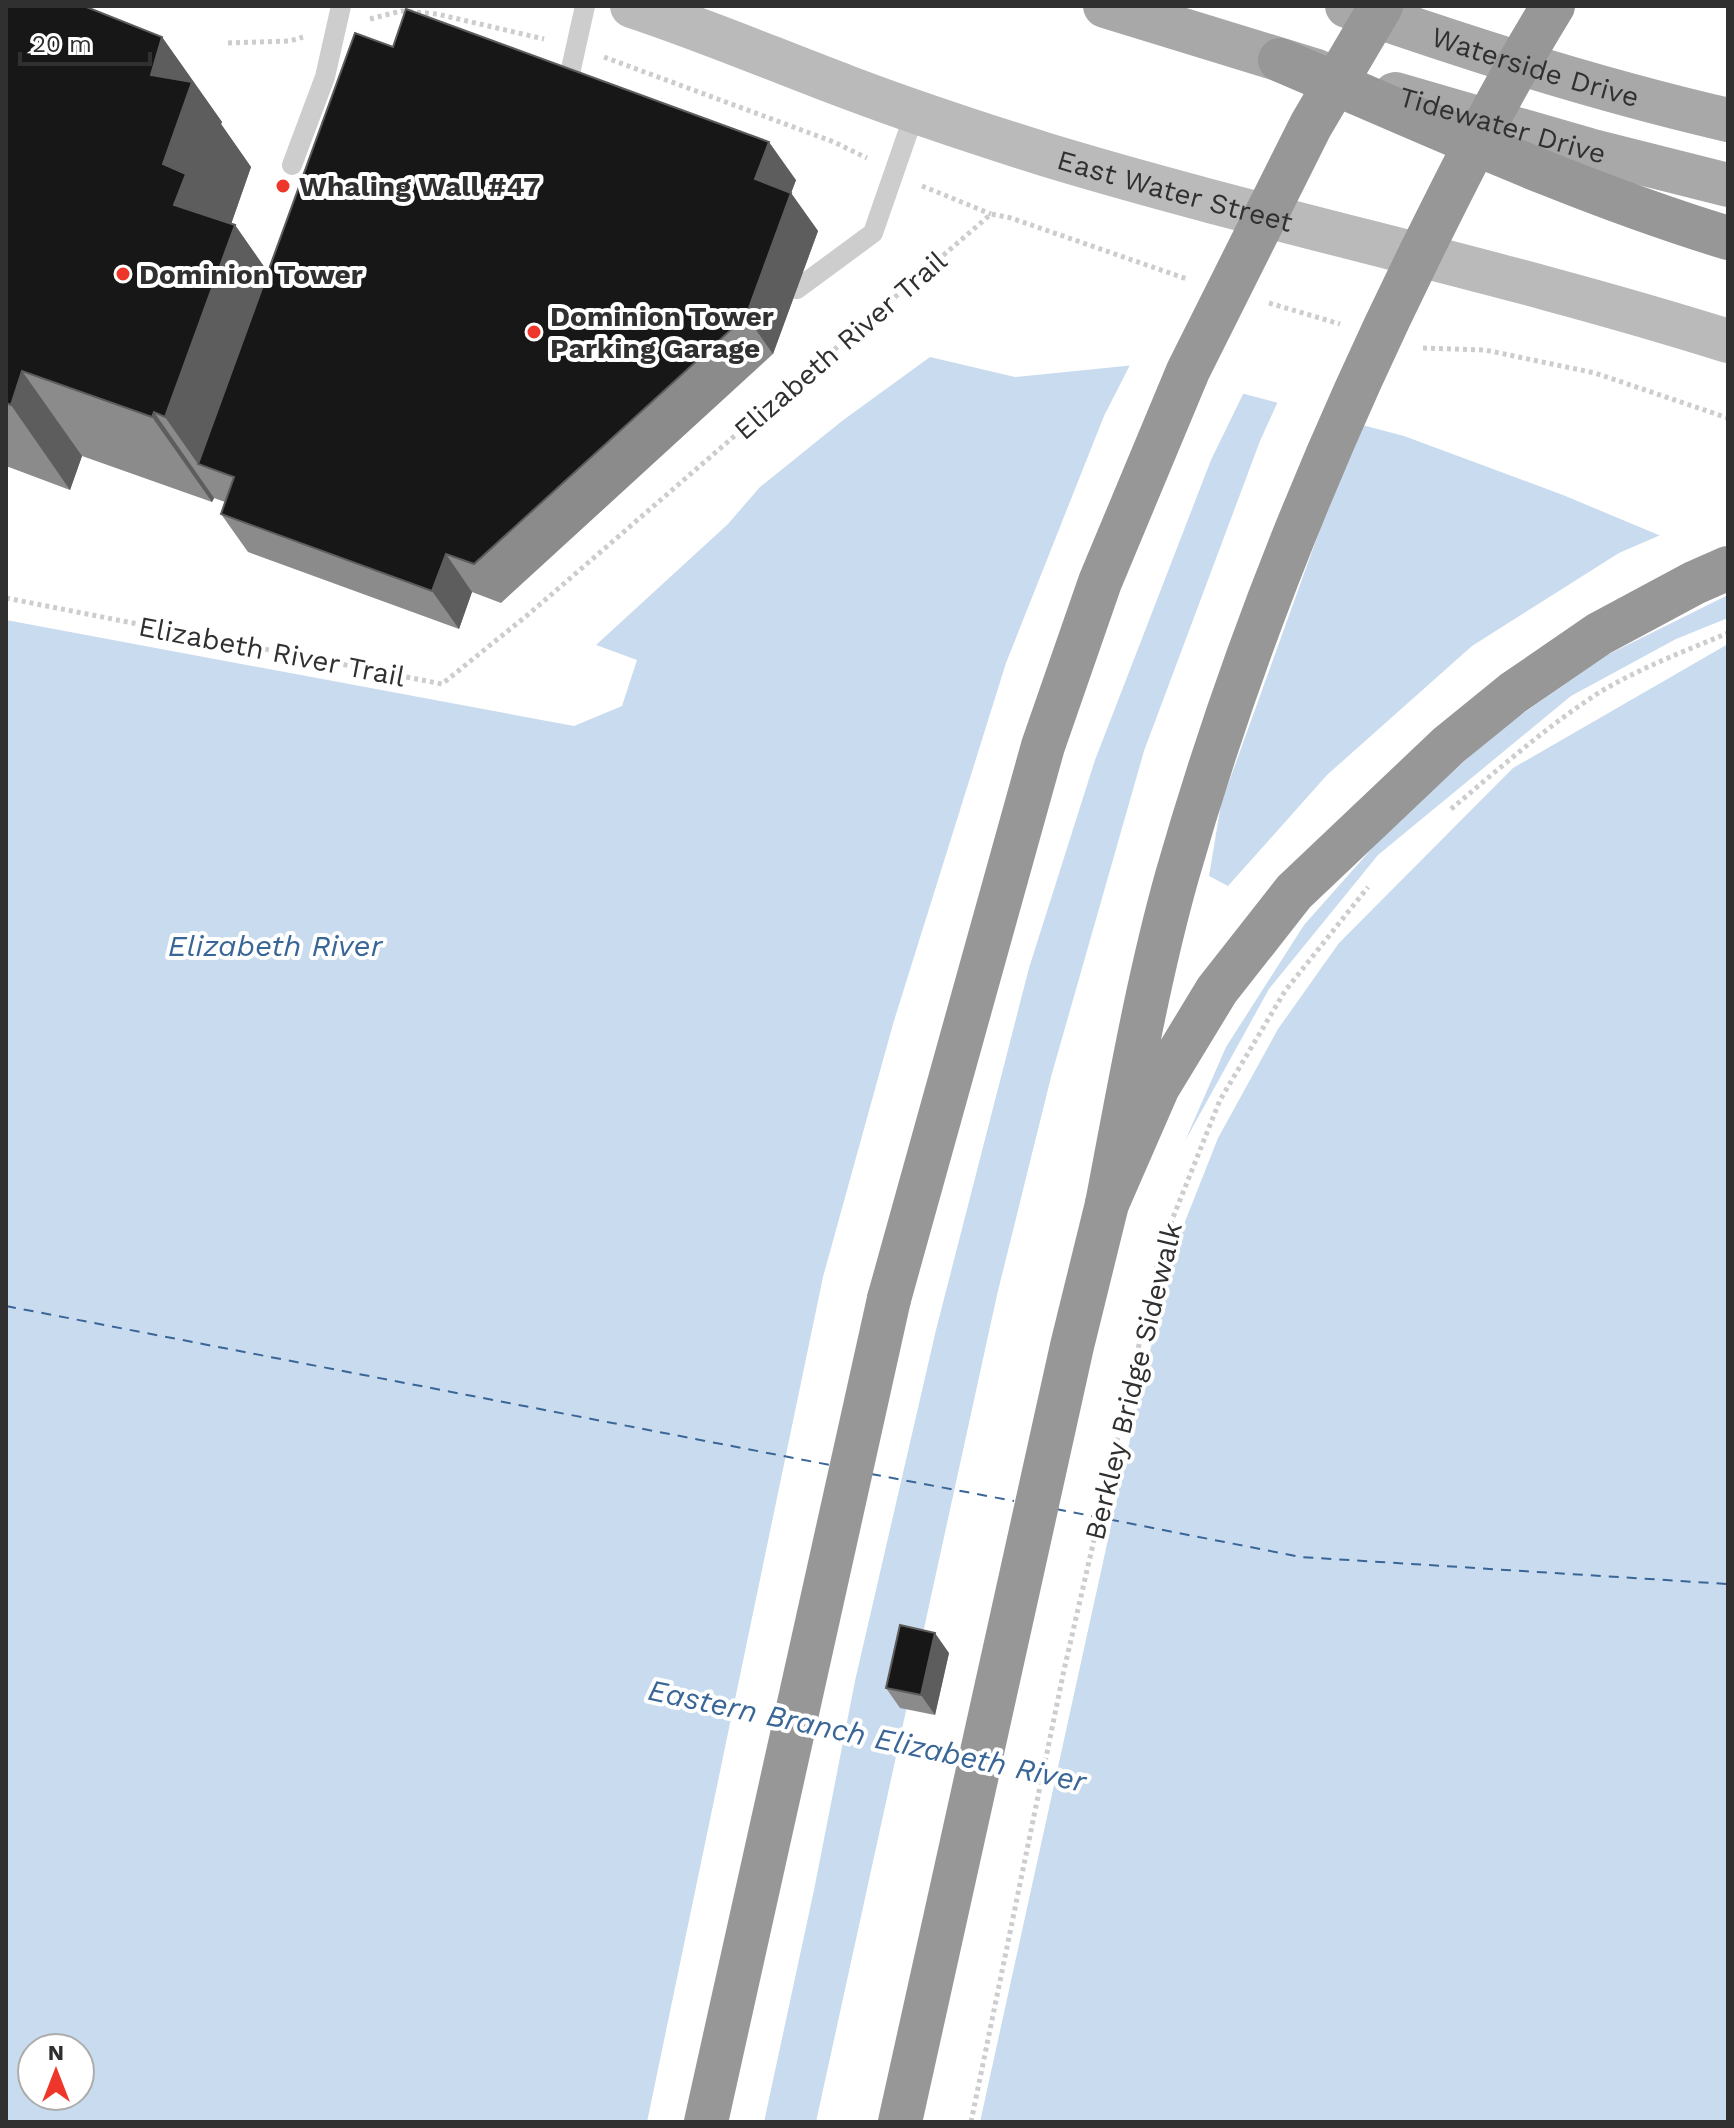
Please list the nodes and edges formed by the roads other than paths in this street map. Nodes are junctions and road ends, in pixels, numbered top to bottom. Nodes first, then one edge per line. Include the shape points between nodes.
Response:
1 (341, 6) edge
2 (585, 6) edge
3 (632, 6) edge
4 (1105, 6) edge
5 (1347, 6) edge
6 (1381, 6) edge
7 (1553, 6) edge
8 (1280, 60) junction
9 (565, 96) edge
10 (915, 112) junction
11 (1728, 120) edge
12 (292, 165) dead end
13 (1728, 185) edge
14 (1728, 238) edge
15 (797, 289) dead end
16 (1728, 341) edge
17 (1728, 568) edge
18 (1107, 1204) junction
19 (706, 2122) edge
20 (900, 2122) edge

1 - 12 lane via 325,77
2 - 9 lane
3 - 10 main road, East Water Street
4 - 8 main road
5 - 11 main road, Waterside Drive via 1532,68
6 - 19 highway, bridge via 1311,125 1188,371 1100,582 1043,746 889,1299
7 - 18 highway, bridge via 1482,128 1374,348 1241,675 1177,877
8 - 13 main road, Tidewater Drive
8 - 14 highway via 1580,188
10 - 15 lane via 873,233
10 - 16 main road, East Water Street via 1146,183 1624,308
17 - 18 highway, bridge via 1599,634 1513,693 1449,745 1294,892 1217,990 1165,1075
18 - 20 highway

